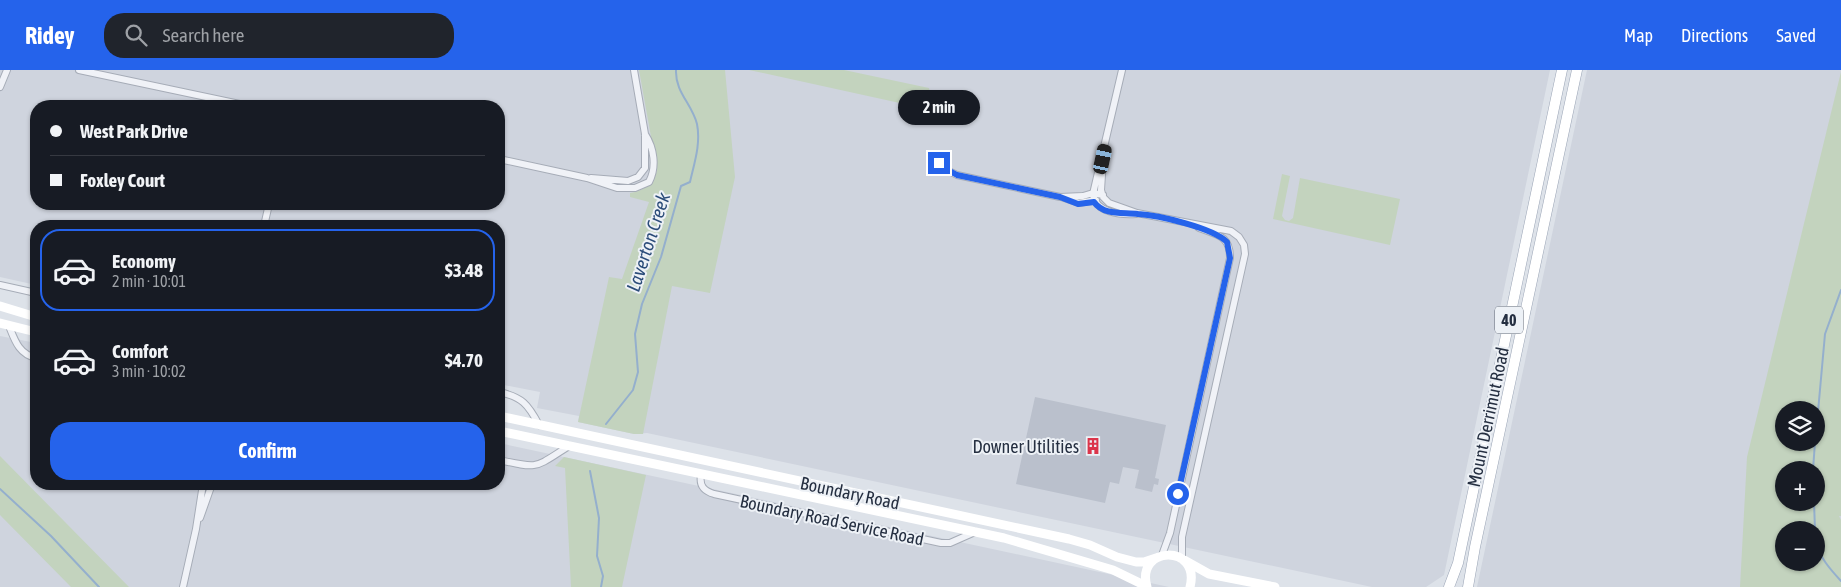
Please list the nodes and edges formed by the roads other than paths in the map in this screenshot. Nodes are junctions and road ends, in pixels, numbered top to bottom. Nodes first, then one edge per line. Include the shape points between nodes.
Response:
1 (7, 70) edge
2 (80, 70) edge
3 (634, 70) edge
4 (1122, 70) edge
5 (1562, 70) edge
6 (1577, 70) edge
7 (0, 87) edge
8 (223, 100) edge
9 (645, 134) junction
10 (1103, 159) junction
11 (505, 160) edge
12 (939, 163) dead end
13 (587, 178) junction
14 (1093, 193) junction
15 (1103, 195) junction
16 (1060, 197) junction
17 (1094, 202) junction
18 (1137, 214) junction
19 (1193, 225) junction
20 (1239, 237) junction
21 (1227, 242) junction
22 (0, 285) edge
23 (30, 292) edge
24 (0, 306) edge
25 (30, 315) edge
26 (0, 323) edge
27 (9, 326) junction
28 (30, 331) edge
29 (30, 356) edge
30 (505, 394) edge
31 (1214, 395) junction
32 (1199, 397) junction
33 (1211, 405) junction
34 (505, 417) edge
35 (538, 425) junction
36 (505, 432) edge
37 (569, 446) junction
38 (704, 460) junction
39 (505, 461) edge
40 (701, 475) junction
41 (202, 490) edge
42 (210, 490) edge
43 (196, 529) junction
44 (976, 532) junction
45 (1160, 556) junction
46 (1182, 560) junction
47 (183, 587) edge
48 (1146, 587) edge
49 (1190, 587) edge
50 (1275, 587) edge
51 (1449, 587) edge
52 (1468, 587) edge

1 - 7 street
2 - 8 street
3 - 9 street
4 - 10 street
5 - 51 main road, Mount Derrimut Road / 40 via 1458,563
6 - 52 main road, Mount Derrimut Road / 40
9 - 13 street via 646,165 638,177 628,182
9 - 13 street via 654,163 646,184 622,188
10 - 14 street
10 - 15 street
11 - 13 street
12 - 16 street via 957,175
14 - 15 street
14 - 16 street
14 - 17 street
15 - 17 street
15 - 18 street via 1109,203
16 - 17 street via 1078,204
17 - 18 street via 1099,208 1112,212
18 - 19 street
19 - 20 street via 1224,229
19 - 21 street via 1217,234
20 - 21 street
20 - 31 street via 1244,244 1244,254
21 - 32 street via 1230,258
22 - 23 street
24 - 25 main road
26 - 27 main road
27 - 28 main road
27 - 29 street via 20,349
30 - 35 street via 524,401
31 - 32 street
31 - 33 street
32 - 33 street
32 - 45 street via 1170,533
33 - 46 street via 1182,537
34 - 35 main road, Boundary Road
35 - 38 main road, Boundary Road
36 - 37 main road, Boundary Road
37 - 39 street via 534,466
37 - 40 main road, Boundary Road
38 - 40 main road
38 - 45 main road, Boundary Road via 1070,539 1125,560 1144,562
40 - 44 main road, Boundary Road
40 - 44 street, Boundary Road Service Road via 704,488 714,494 941,543 950,543
41 - 43 street
42 - 43 street
43 - 47 street
44 - 48 main road, Boundary Road via 1113,570
45 - 46 main road via 1172,555
45 - 48 main road via 1148,566
46 - 49 main road via 1191,572
46 - 50 main road via 1208,574

